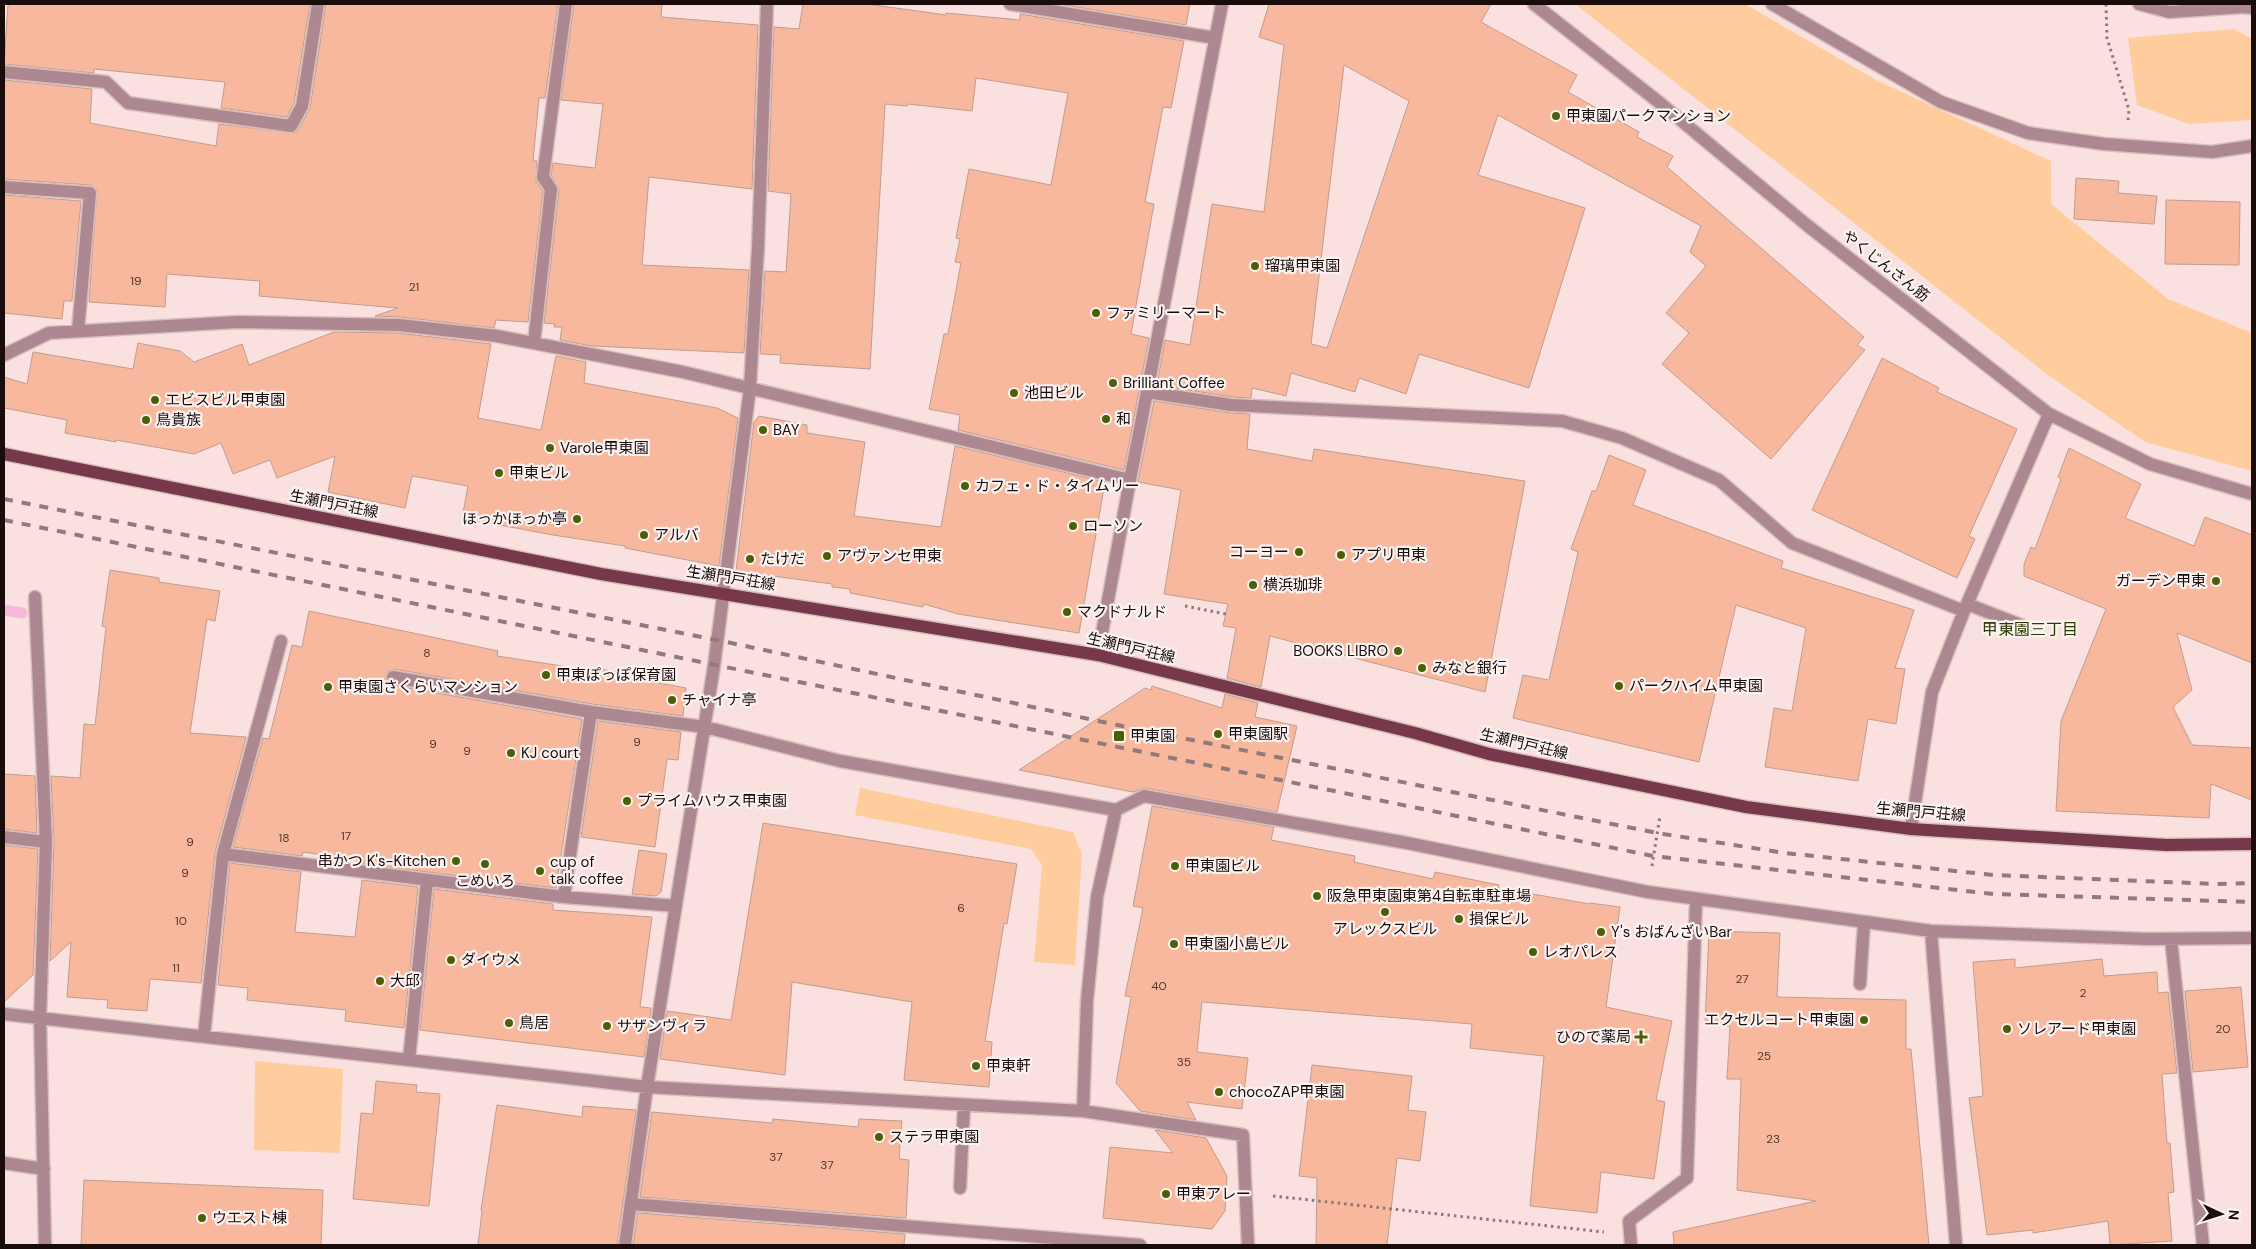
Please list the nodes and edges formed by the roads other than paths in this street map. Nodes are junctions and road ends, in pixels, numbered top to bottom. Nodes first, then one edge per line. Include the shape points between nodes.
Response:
1 (318, 4) edge
2 (566, 4) edge
3 (767, 4) edge
4 (1010, 4) edge
5 (1222, 4) edge
6 (1534, 4) edge
7 (1772, 4) edge
8 (2139, 4) edge
9 (2252, 8) edge
10 (1215, 38) junction
11 (4, 72) edge
12 (2252, 146) edge
13 (4, 187) edge
14 (78, 331) junction
15 (534, 343) junction
16 (4, 355) edge
17 (750, 388) junction
18 (1147, 392) junction
19 (2049, 414) junction
20 (4, 454) edge
21 (1130, 480) junction
22 (2252, 494) edge
23 (724, 593) junction
24 (35, 597) dead end
25 (1966, 607) junction
26 (2026, 627) dead end
27 (282, 641) dead end
28 (1098, 655) junction
29 (394, 677) dead end
30 (591, 712) junction
31 (705, 727) junction
32 (1116, 810) junction
33 (1911, 830) junction
34 (4, 838) edge
35 (46, 842) junction
36 (2252, 844) edge
37 (223, 854) junction
38 (427, 880) junction
39 (564, 897) junction
40 (1696, 900) junction
41 (676, 906) junction
42 (1864, 922) junction
43 (1931, 931) junction
44 (2252, 938) edge
45 (2171, 939) junction
46 (1860, 984) dead end
47 (4, 1014) edge
48 (40, 1019) junction
49 (204, 1036) junction
50 (409, 1060) junction
51 (647, 1087) junction
52 (964, 1105) junction
53 (1083, 1111) junction
54 (4, 1163) edge
55 (44, 1169) junction
56 (960, 1188) dead end
57 (631, 1204) junction
58 (1630, 1240) edge
59 (45, 1245) edge
60 (625, 1245) edge
61 (1140, 1245) edge
62 (1248, 1245) edge
63 (1956, 1245) edge
64 (2203, 1245) edge

1 - 11 street via 302,106 291,126 128,103 106,82
2 - 15 street via 543,177 551,189
3 - 17 street
4 - 10 street
5 - 10 street
6 - 19 street, やくじんさん筋 via 1808,226
7 - 12 street via 1942,102 2028,134 2104,144 2212,152
8 - 9 street via 2169,12
10 - 18 street
13 - 14 street via 90,193
14 - 15 street via 237,322 399,326
14 - 16 street via 49,334
15 - 17 street
17 - 21 street
17 - 23 street
18 - 21 street
18 - 25 street via 1231,405 1562,421 1622,438 1719,480 1792,543
19 - 22 street, やくじんさん筋 via 2150,464
19 - 25 street
20 - 23 main road, 生瀬門戸荘線 via 601,574
21 - 28 street
23 - 28 main road, 生瀬門戸荘線
23 - 31 street
24 - 35 street
25 - 26 street
25 - 33 street via 1932,692
27 - 37 street
28 - 33 main road, 生瀬門戸荘線 via 1489,754 1746,807
29 - 30 street
30 - 31 street
30 - 39 street
31 - 32 street via 840,761
31 - 41 street
32 - 40 street via 1144,796 1407,843
32 - 53 street via 1097,897 1087,1001
33 - 36 main road, 生瀬門戸荘線 via 2166,845
34 - 35 street
35 - 48 street
37 - 38 street
37 - 49 street
38 - 39 street
38 - 50 street
39 - 41 street
40 - 42 street
40 - 58 street via 1687,1178 1629,1221
41 - 51 street
42 - 43 street
42 - 46 street
43 - 45 street
43 - 63 street
44 - 45 street
45 - 64 street
47 - 48 street
48 - 49 street
48 - 55 street
49 - 50 street
50 - 51 street
51 - 52 street
51 - 57 street
52 - 53 street
52 - 56 street
53 - 62 street via 1243,1135
54 - 55 street
55 - 59 street
57 - 60 street
57 - 61 street

